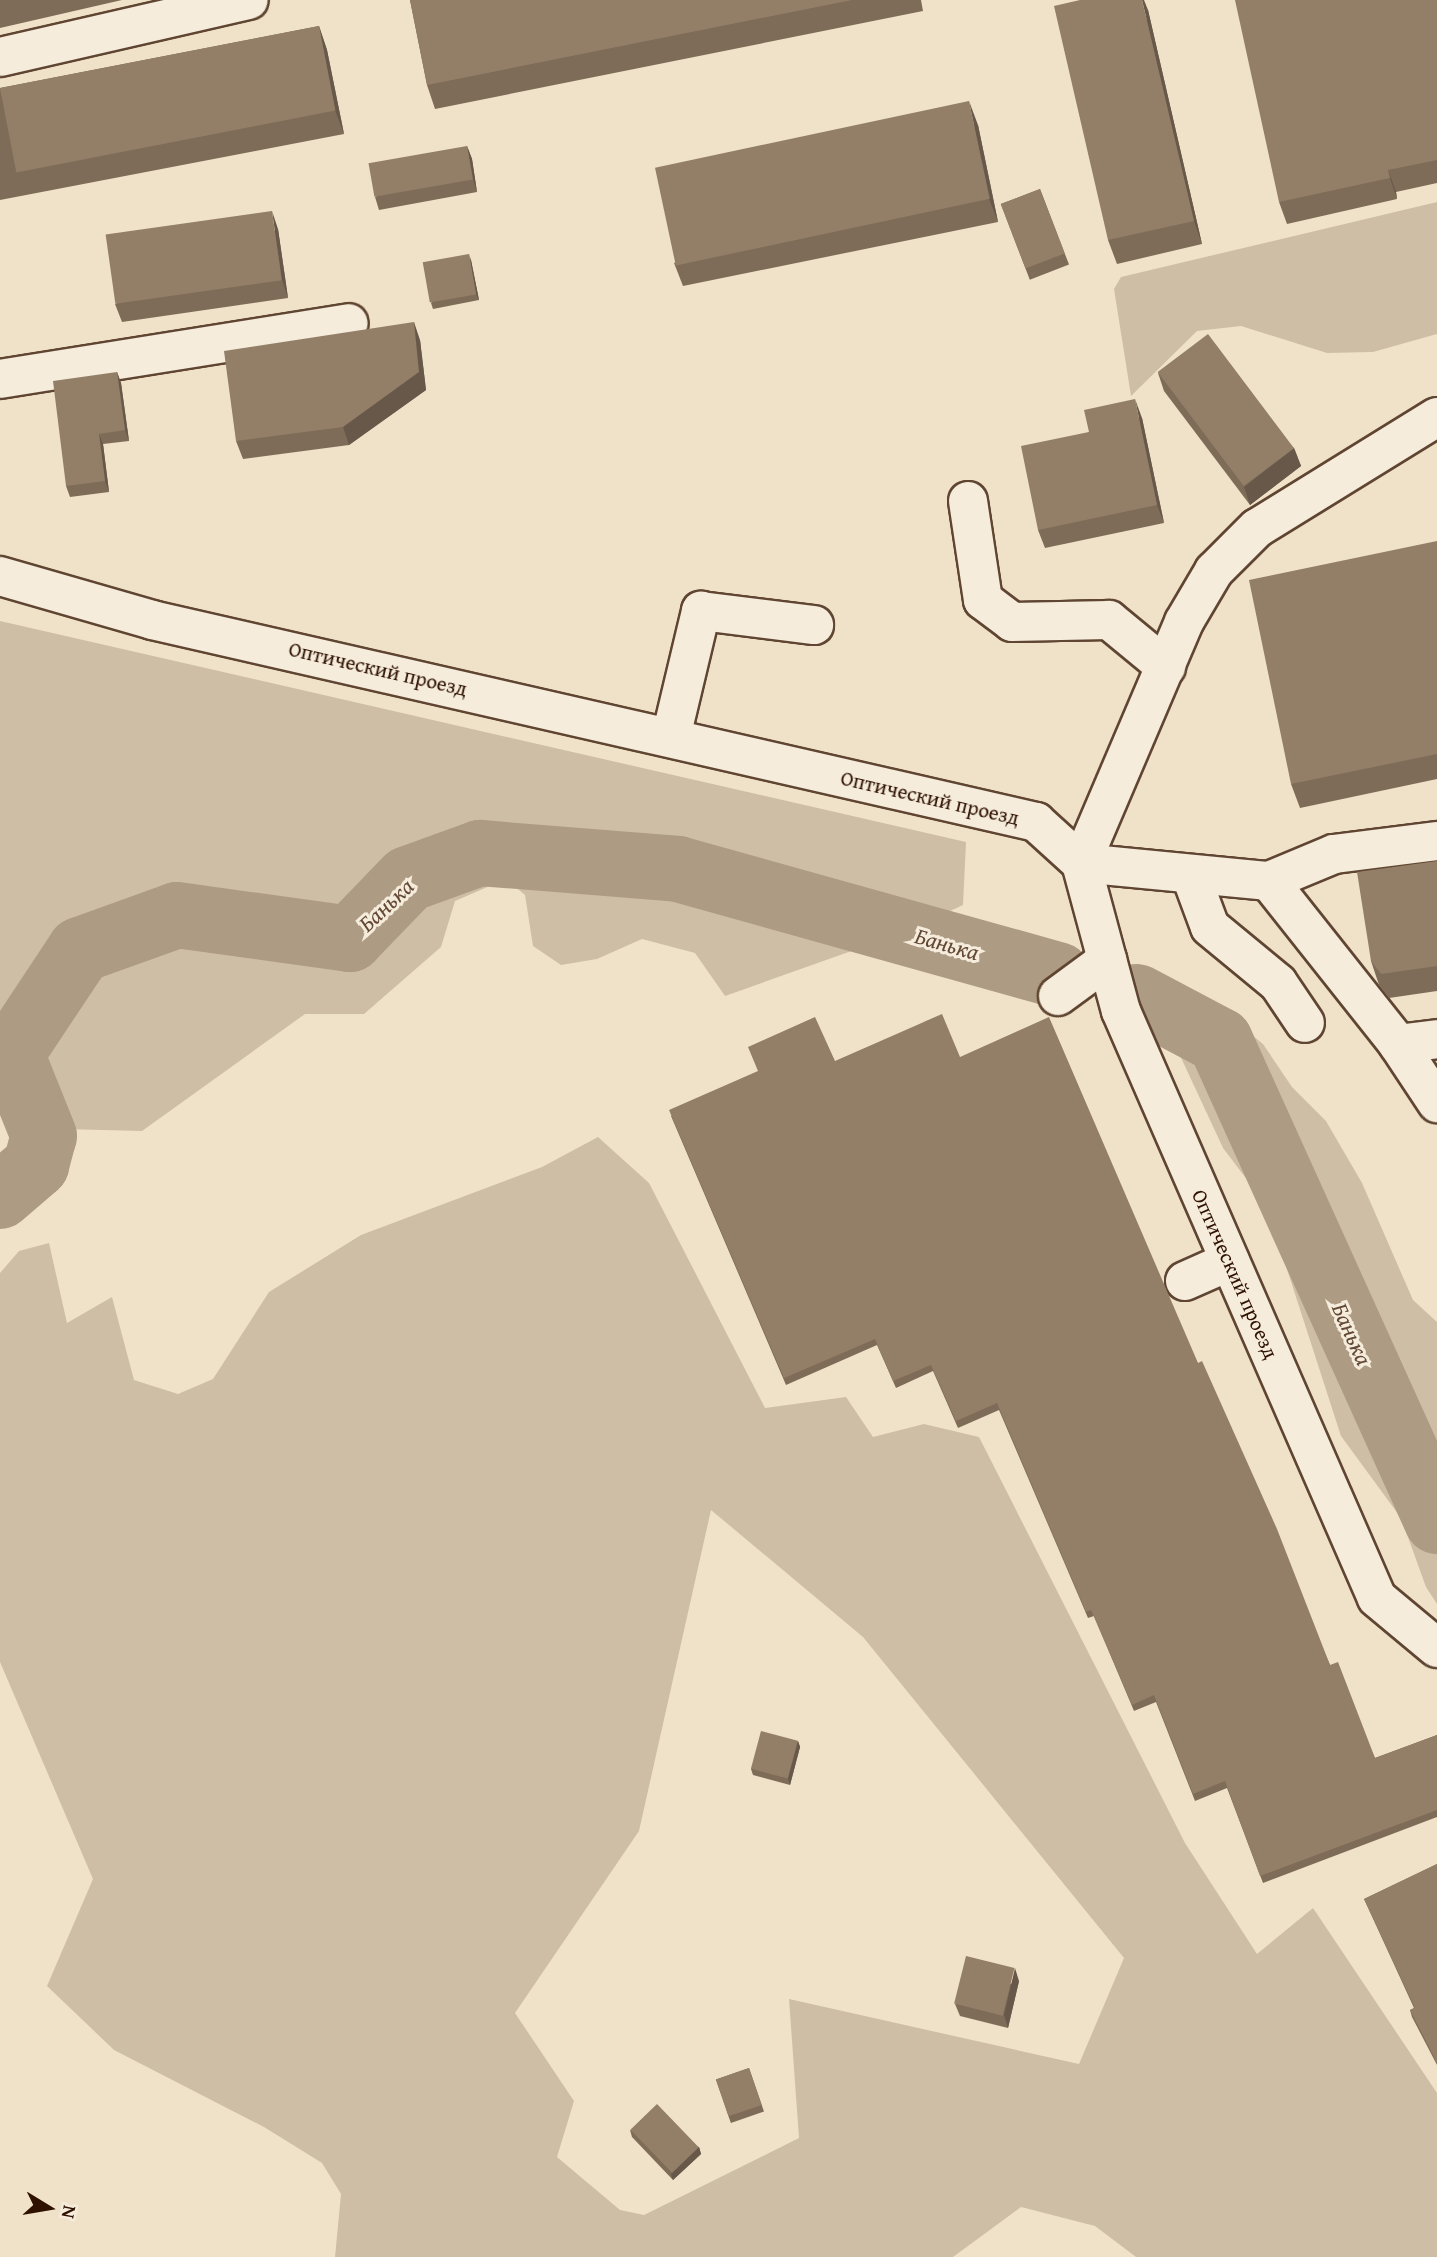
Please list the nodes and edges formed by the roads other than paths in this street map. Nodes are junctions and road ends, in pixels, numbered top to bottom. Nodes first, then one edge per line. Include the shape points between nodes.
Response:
1 (249, 0) edge
2 (0, 57) edge
3 (349, 323) dead end
4 (0, 379) edge
5 (1437, 417) edge
6 (968, 501) dead end
7 (0, 576) edge
8 (814, 625) dead end
9 (1166, 667) junction
10 (671, 737) junction
11 (1437, 841) edge
12 (1081, 863) junction
13 (1191, 876) junction
14 (1269, 881) junction
15 (1107, 960) junction
16 (1058, 996) dead end
17 (1305, 1023) dead end
18 (1437, 1039) edge
19 (1398, 1044) junction
20 (1437, 1103) edge
21 (1230, 1261) junction
22 (1185, 1281) dead end
23 (1437, 1648) edge

1 - 2 street
3 - 4 street
5 - 9 street via 1257,528 1214,571 1184,622
6 - 9 street via 983,600 1012,622 1109,620
7 - 10 street, Оптический проезд via 152,620
8 - 10 street via 701,611
9 - 12 street
10 - 12 street, Оптический проезд via 1036,822
11 - 14 street via 1334,854
12 - 13 street
12 - 15 street, Оптический проезд
13 - 14 street
13 - 17 street via 1210,927 1278,983
14 - 19 street
15 - 16 street
15 - 21 street, Оптический проезд via 1121,1011
18 - 19 street
19 - 20 street
21 - 22 street
21 - 23 street, Оптический проезд via 1377,1598

